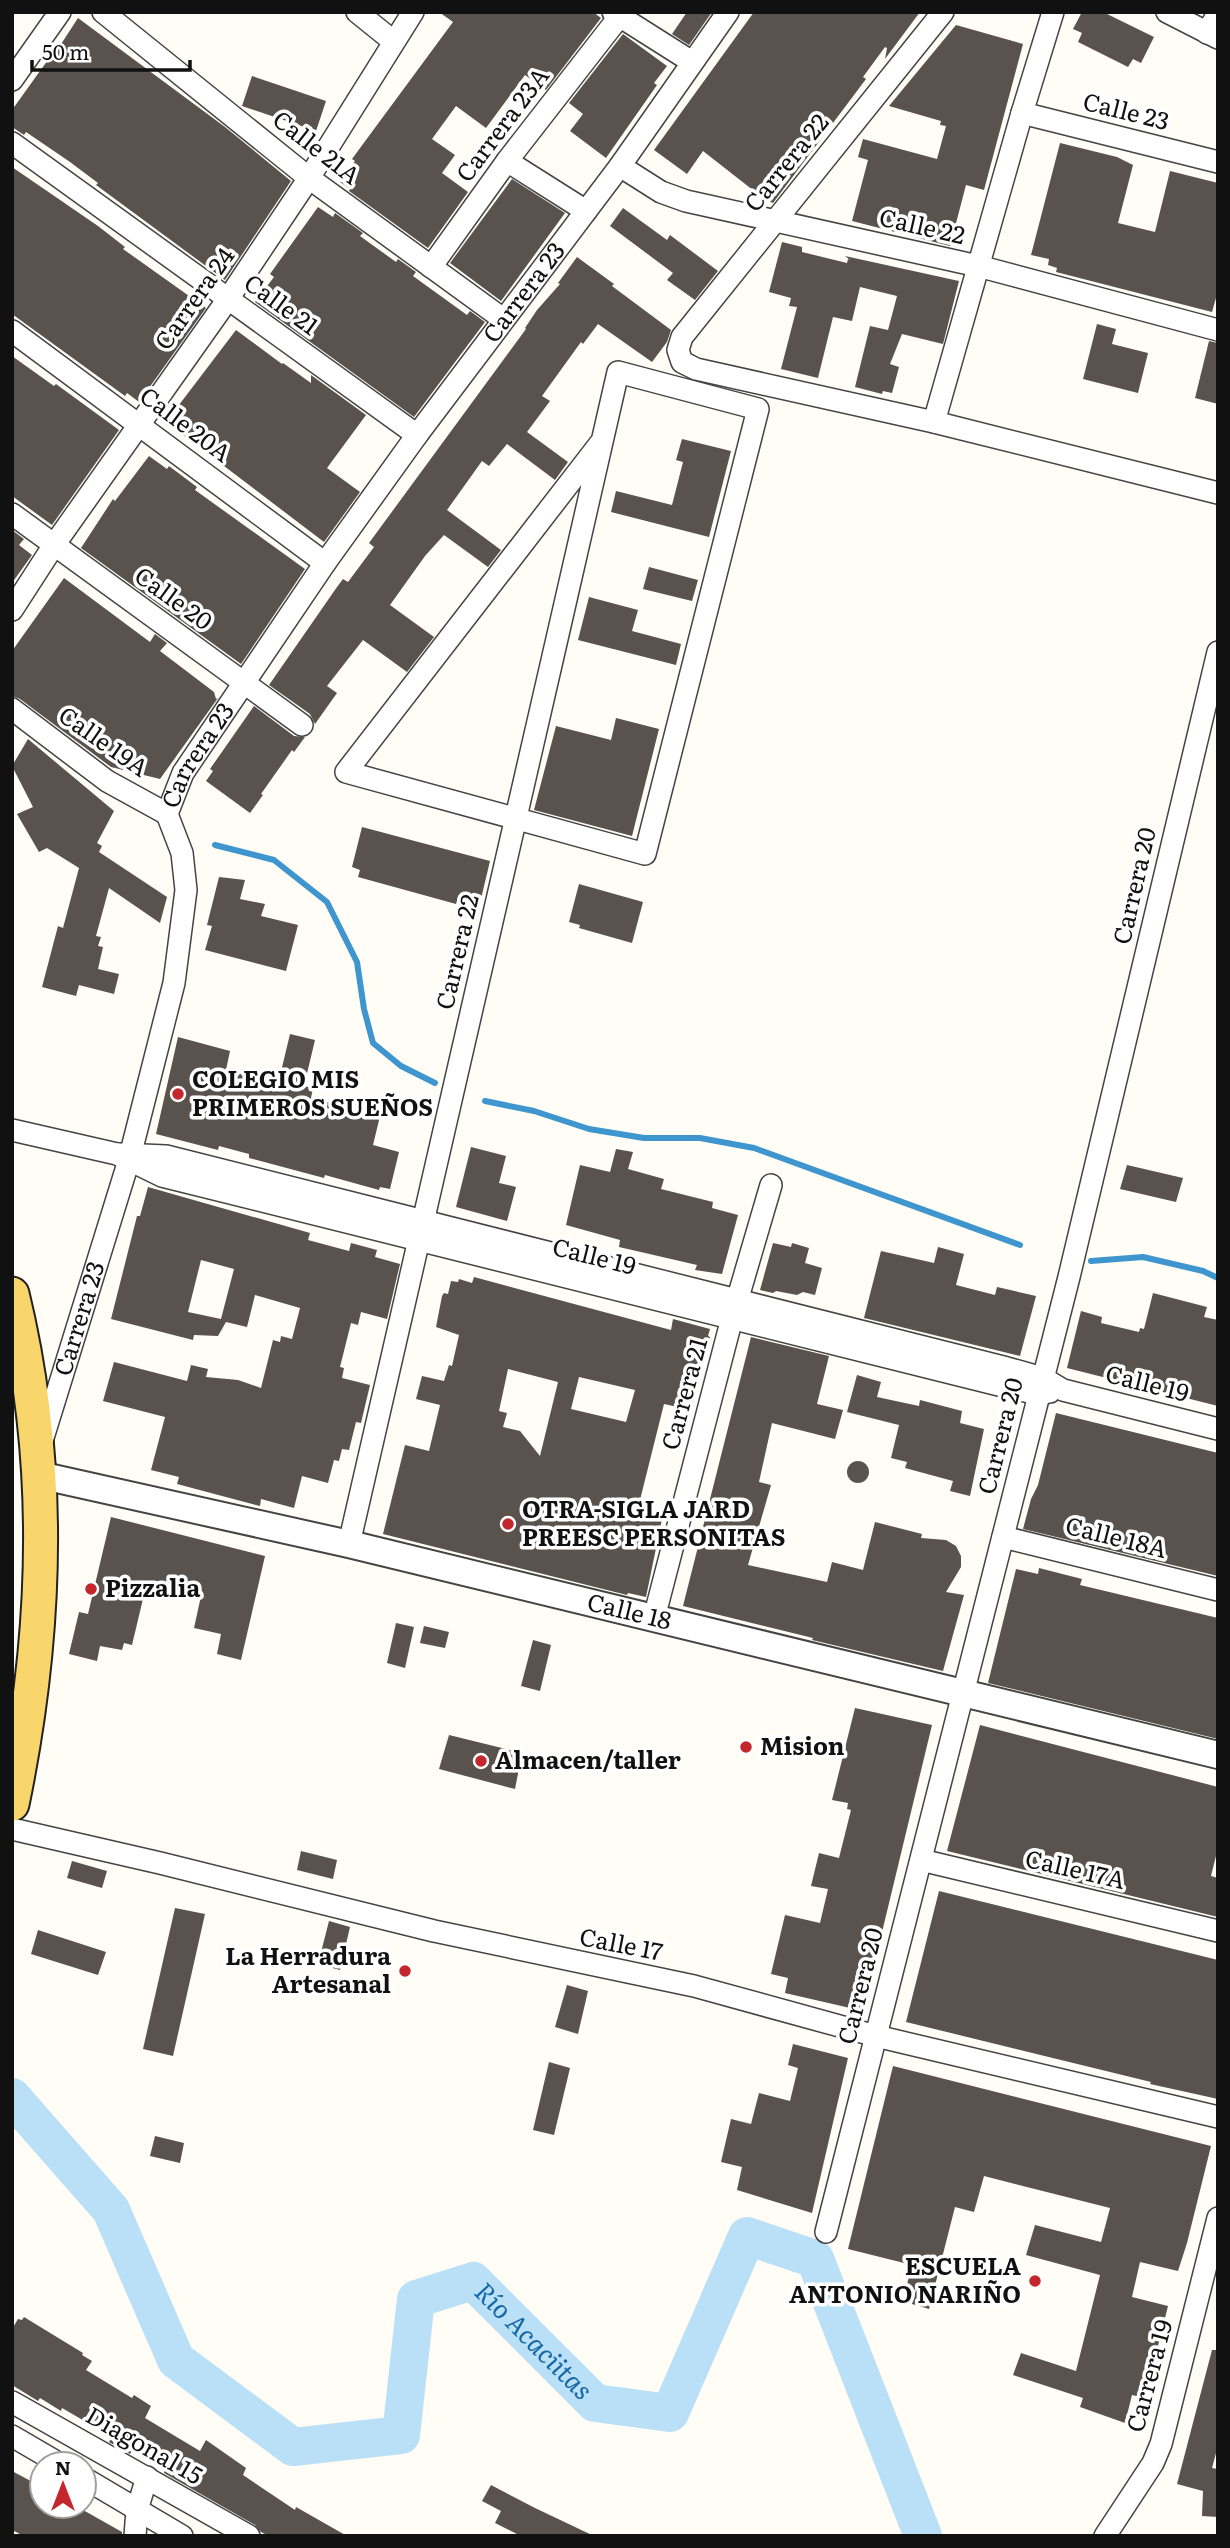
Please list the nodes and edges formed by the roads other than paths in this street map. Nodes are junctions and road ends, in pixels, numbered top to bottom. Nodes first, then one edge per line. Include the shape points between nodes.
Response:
1 (60, 12) edge
2 (103, 12) edge
3 (357, 12) edge
4 (413, 12) edge
5 (728, 12) edge
6 (943, 12) edge
7 (1053, 12) edge
8 (1167, 12) edge
9 (1218, 13) edge
10 (616, 15) edge
11 (1212, 36) edge
12 (393, 41) junction
13 (692, 62) junction
14 (12, 80) edge
15 (1022, 113) junction
16 (12, 143) edge
17 (512, 155) junction
18 (1218, 162) edge
19 (620, 166) junction
20 (309, 177) junction
21 (586, 211) junction
22 (774, 220) junction
23 (431, 267) junction
24 (978, 267) junction
25 (228, 299) junction
26 (503, 320) junction
27 (1218, 330) edge
28 (12, 331) edge
29 (934, 422) junction
30 (139, 424) junction
31 (417, 435) junction
32 (602, 440) junction
33 (1218, 493) edge
34 (12, 514) edge
35 (54, 545) junction
36 (325, 563) junction
37 (12, 610) edge
38 (1218, 652) edge
39 (244, 683) junction
40 (12, 709) edge
41 (302, 725) dead end
42 (167, 814) junction
43 (515, 818) junction
44 (12, 1130) edge
45 (126, 1155) junction
46 (771, 1185) dead end
47 (421, 1231) junction
48 (12, 1294) edge
49 (734, 1310) junction
50 (1041, 1386) junction
51 (1218, 1429) edge
52 (39, 1464) junction
53 (1003, 1537) junction
54 (349, 1544) junction
55 (1218, 1590) edge
56 (654, 1618) junction
57 (963, 1692) junction
58 (1218, 1755) edge
59 (12, 1804) edge
60 (12, 1829) edge
61 (921, 1860) junction
62 (1218, 1931) edge
63 (876, 2036) junction
64 (1218, 2117) edge
65 (1218, 2218) edge
66 (826, 2232) dead end
67 (12, 2402) edge
68 (12, 2436) edge
69 (36, 2450) edge
70 (147, 2477) junction
71 (98, 2487) edge
72 (138, 2510) junction
73 (1106, 2535) edge
74 (135, 2536) edge
75 (182, 2536) edge
76 (249, 2536) edge

1 - 14 street
2 - 20 street, Calle 21A
3 - 12 street
4 - 12 street, Carrera 24
5 - 13 street, Carrera 23
6 - 22 street, Carrera 22
7 - 15 street
8 - 11 street
9 - 11 street
10 - 13 street
10 - 17 street, Carrera 23A
12 - 20 street, Carrera 24
13 - 19 street, Carrera 23
15 - 18 street, Calle 23
15 - 24 street
16 - 25 street, Calle 21
17 - 21 street
17 - 23 street, Carrera 23A
19 - 21 street, Carrera 23
19 - 22 street, Calle 22 via 686,201
20 - 23 street, Calle 21A
20 - 25 street, Carrera 24
21 - 26 street, Carrera 23
22 - 24 street, Calle 22
22 - 29 street, Carrera 22 via 682,337 678,350 682,362 696,369
23 - 26 street, Calle 21A
24 - 27 street, Calle 22
24 - 29 street
25 - 30 street, Carrera 24
25 - 31 street, Calle 21
26 - 31 street, Carrera 23
28 - 30 street, Calle 20A
29 - 33 street
30 - 35 street, Carrera 24
30 - 36 street, Calle 20A
31 - 36 street, Carrera 23
32 - 43 street, Carrera 22
32 - 43 street via 346,772
32 - 43 street, Carrera 22 via 618,373 758,410 645,854
34 - 35 street, Calle 20
35 - 37 street, Carrera 24
35 - 39 street, Calle 20
36 - 39 street, Carrera 23
38 - 50 street, Carrera 20
39 - 41 street, Calle 20
39 - 42 street, Carrera 23 via 183,773
40 - 42 street, Calle 19A via 107,781
42 - 45 street, Carrera 23 via 182,853 186,890 174,982
43 - 47 street, Carrera 22
44 - 45 street, Calle 19
45 - 47 street, Calle 19 via 162,1176
45 - 52 street, Carrera 23
46 - 49 street, Carrera 21
47 - 49 street, Calle 19
47 - 54 street, Carrera 22
48 - 52 main road
49 - 50 street, Calle 19
49 - 56 street, Carrera 21
50 - 51 street, Calle 19
50 - 53 street, Carrera 20
52 - 54 street, Calle 18
52 - 59 main road, Carrera 23 via 37,1651
53 - 55 street, Calle 18A
53 - 57 street, Carrera 20
54 - 56 street, Calle 18
56 - 57 street, Calle 18
57 - 58 street, Calle 18
57 - 61 street, Carrera 20
60 - 63 street, Calle 17 via 434,1931 694,1986
61 - 62 street, Calle 17A
61 - 63 street, Carrera 20
63 - 64 street, Calle 17
63 - 66 street, Carrera 20
65 - 73 street, Carrera 19 via 1161,2444
67 - 70 street, Diagonal 15
68 - 69 street
70 - 72 street
70 - 76 street, Diagonal 15
71 - 72 street
72 - 74 street
72 - 75 street

